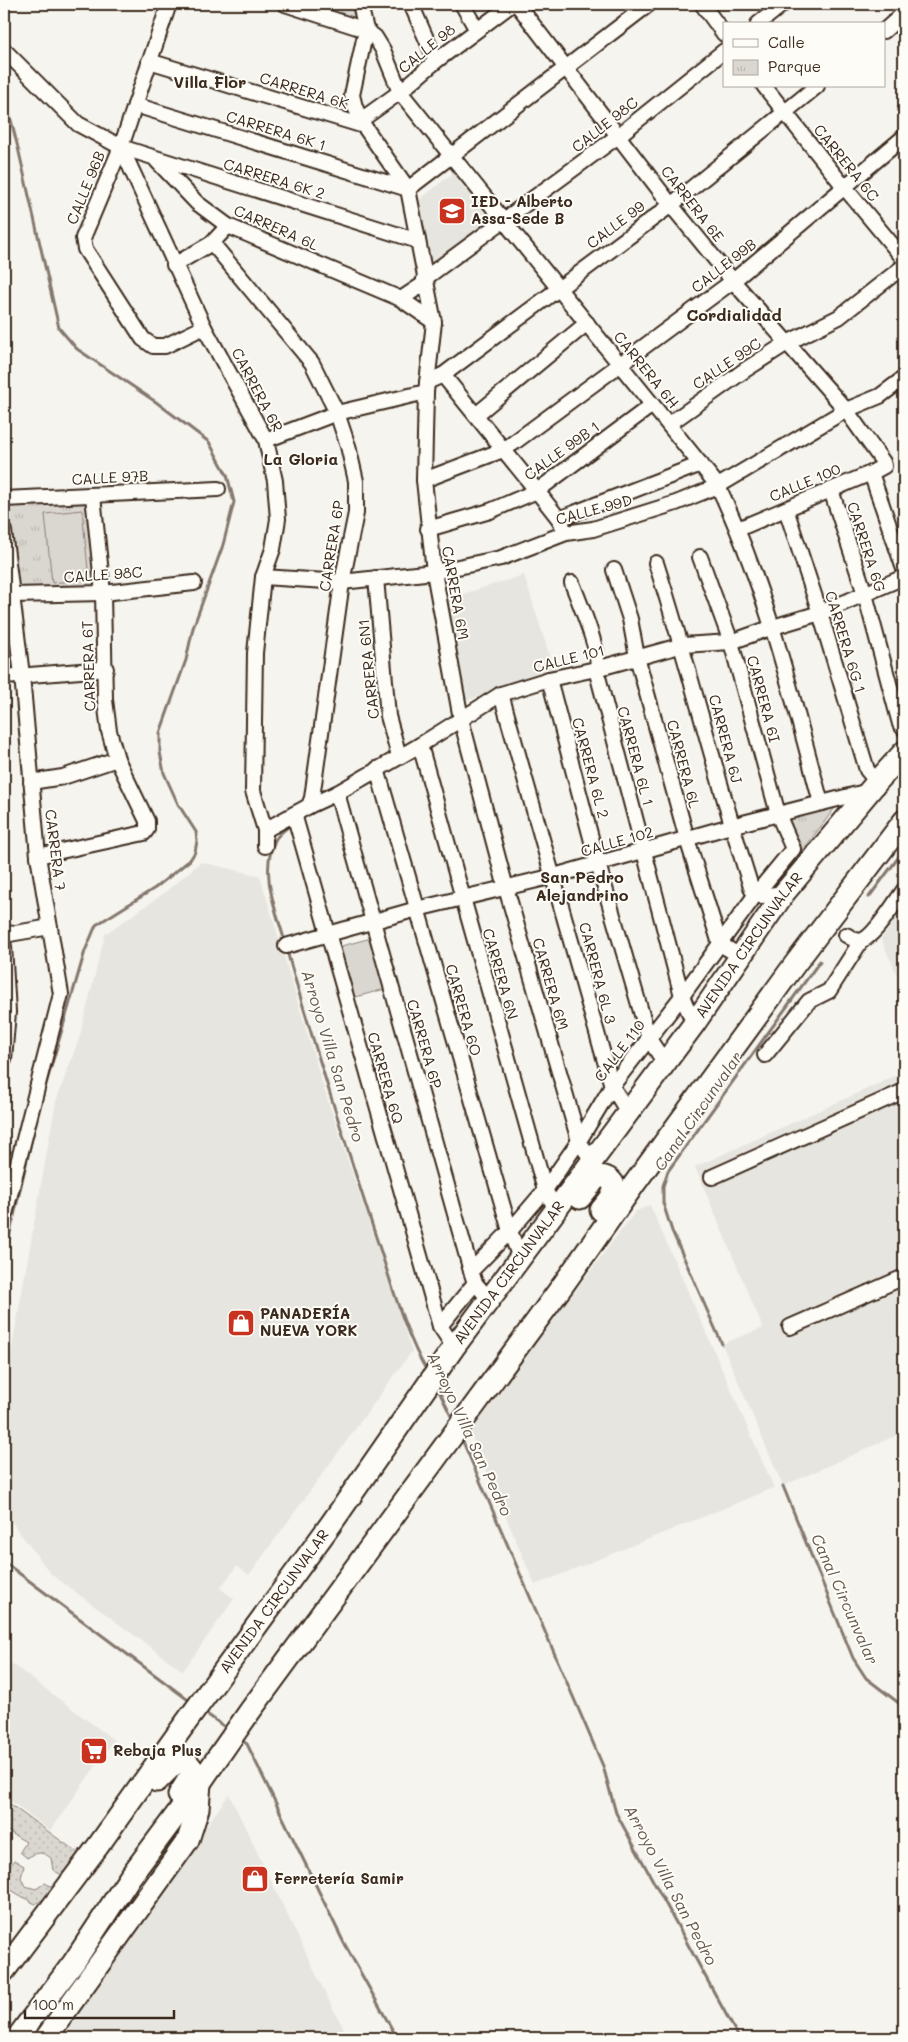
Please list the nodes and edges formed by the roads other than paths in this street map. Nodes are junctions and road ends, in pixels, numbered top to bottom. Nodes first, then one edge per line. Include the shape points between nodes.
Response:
1 (169, 4) edge
2 (285, 4) edge
3 (360, 4) edge
4 (411, 4) edge
5 (462, 4) edge
6 (512, 4) edge
7 (517, 4) edge
8 (649, 4) edge
9 (702, 4) edge
10 (783, 4) edge
11 (904, 13) edge
12 (760, 22) edge
13 (886, 29) edge
14 (366, 30) junction
15 (477, 30) junction
16 (723, 33) edge
17 (4, 50) edge
18 (723, 52) edge
19 (149, 61) junction
20 (436, 61) junction
21 (566, 66) junction
22 (766, 88) edge
23 (815, 88) edge
24 (400, 92) junction
25 (135, 104) junction
26 (785, 113) junction
27 (363, 123) junction
28 (618, 136) junction
29 (904, 137) edge
30 (121, 147) junction
31 (451, 155) junction
32 (156, 159) junction
33 (845, 188) junction
34 (408, 189) junction
35 (671, 205) junction
36 (503, 222) junction
37 (228, 226) junction
38 (418, 240) junction
39 (212, 243) junction
40 (904, 259) edge
41 (174, 265) junction
42 (904, 266) edge
43 (425, 281) junction
44 (732, 281) junction
45 (559, 288) junction
46 (401, 299) junction
47 (434, 322) junction
48 (587, 323) junction
49 (204, 328) junction
50 (787, 343) junction
51 (621, 364) junction
52 (443, 374) junction
53 (904, 378) edge
54 (427, 387) junction
55 (652, 405) junction
56 (846, 410) junction
57 (337, 413) junction
58 (476, 415) junction
59 (669, 424) junction
60 (266, 440) junction
61 (503, 450) junction
62 (701, 464) junction
63 (884, 466) joint
64 (871, 473) junction
65 (424, 480) junction
66 (718, 486) junction
67 (218, 489) dead end
68 (831, 490) junction
69 (537, 491) junction
70 (94, 496) junction
71 (4, 499) edge
72 (786, 510) junction
73 (559, 519) junction
74 (428, 529) junction
75 (738, 529) junction
76 (4, 531) edge
77 (566, 533) junction
78 (700, 558) dead end
79 (656, 564) dead end
80 (904, 569) edge
81 (614, 570) dead end
82 (434, 572) junction
83 (263, 577) junction
84 (904, 577) edge
85 (7, 578) edge
86 (376, 578) junction
87 (342, 582) junction
88 (194, 583) dead end
89 (572, 583) dead end
90 (103, 593) junction
91 (865, 594) junction
92 (13, 595) junction
93 (820, 613) junction
94 (773, 626) junction
95 (731, 642) junction
96 (683, 645) junction
97 (637, 657) junction
98 (106, 669) junction
99 (596, 669) junction
100 (22, 675) junction
101 (4, 677) edge
102 (549, 679) junction
103 (501, 694) junction
104 (461, 719) junction
105 (904, 729) edge
106 (420, 745) junction
107 (904, 752) edge
108 (398, 756) junction
109 (117, 759) junction
110 (377, 769) junction
111 (31, 782) junction
112 (873, 786) junction
113 (337, 793) junction
114 (821, 803) junction
115 (309, 806) junction
116 (294, 814) junction
117 (778, 814) junction
118 (904, 821) edge
119 (731, 826) junction
120 (265, 830) junction
121 (687, 839) junction
122 (265, 846) dead end
123 (793, 849) joint
124 (643, 851) junction
125 (38, 856) junction
126 (598, 864) junction
127 (554, 876) junction
128 (506, 888) junction
129 (904, 890) edge
130 (784, 893) junction
131 (756, 894) junction
132 (462, 898) junction
133 (417, 909) junction
134 (372, 922) junction
135 (50, 927) junction
136 (327, 933) junction
137 (4, 935) edge
138 (846, 935) dead end
139 (861, 941) junction
140 (720, 944) junction
141 (4, 946) edge
142 (286, 946) dead end
143 (740, 956) junction
144 (682, 996) junction
145 (694, 1024) junction
146 (649, 1039) junction
147 (766, 1055) dead end
148 (4, 1059) edge
149 (665, 1063) junction
150 (612, 1086) junction
151 (904, 1091) edge
152 (628, 1113) junction
153 (579, 1141) junction
154 (592, 1161) junction
155 (712, 1177) dead end
156 (545, 1190) junction
157 (556, 1209) junction
158 (4, 1218) edge
159 (510, 1231) junction
160 (516, 1264) junction
161 (473, 1277) junction
162 (904, 1277) edge
163 (563, 1285) junction
164 (489, 1299) junction
165 (440, 1326) junction
166 (790, 1327) dead end
167 (454, 1347) junction
168 (200, 1783) junction
169 (98, 1846) junction
170 (130, 1877) junction
171 (6, 1965) edge
172 (17, 2038) edge
173 (46, 2038) edge

1 - 19 street, CALLE 96B
2 - 14 street
3 - 14 street, CARRERA 6H
4 - 20 street
5 - 15 street
6 - 15 street, CALLE 98
7 - 21 street, CARRERA 6E
8 - 21 street
9 - 16 street
10 - 12 street
11 - 13 street
14 - 24 street, CARRERA 6H via 383,50
14 - 27 street, CARRERA 6M via 352,95
15 - 20 street, CALLE 98
17 - 30 street via 78,124
18 - 28 street, CALLE 98C
19 - 25 street, CALLE 96B
19 - 27 street, CARRERA 6K
20 - 24 street, CALLE 98
21 - 28 street, CARRERA 6E
21 - 31 street
22 - 26 street, CARRERA 6C
23 - 26 street, CALLE 99
24 - 27 street, CALLE 98
24 - 31 street, CARRERA 6H
25 - 30 street, CALLE 96B
25 - 34 street, CARRERA 6K 1
26 - 33 street, CARRERA 6C
26 - 35 street, CALLE 99
27 - 34 street, CARRERA 6M
28 - 35 street, CARRERA 6E
28 - 36 street, CALLE 98C
29 - 33 street, CALLE 99B
30 - 32 street, CARRERA 6K 2
30 - 41 street, CARRERA 6R
30 - 49 street, CALLE 96B via 83,238 86,249 143,339 153,346 165,346
31 - 34 street
31 - 36 street, CARRERA 6H
32 - 37 street, CARRERA 6L via 197,203
32 - 38 street, CARRERA 6K 2
33 - 40 street, CARRERA 6C
33 - 44 street, CALLE 99B
34 - 38 street, CARRERA 6M
35 - 44 street, CARRERA 6E
35 - 45 street, CALLE 99
36 - 43 street
36 - 45 street, CARRERA 6H
37 - 39 street
37 - 46 street, CARRERA 6L
38 - 43 street, CARRERA 6M
39 - 41 street
39 - 57 street, CARRERA 6P via 312,363
41 - 49 street, CARRERA 6R
42 - 50 street, CALLE 99C via 839,318
43 - 46 street
43 - 47 street, CARRERA 6M
44 - 50 street, CARRERA 6E
44 - 51 street, CALLE 99B
45 - 48 street, CARRERA 6H
45 - 52 street, CALLE 99
46 - 47 street, CARRERA 6L
47 - 54 street, CARRERA 6M
48 - 51 street, CARRERA 6H
48 - 58 street
49 - 60 street, CARRERA 6R
50 - 56 street, CARRERA 6E
50 - 59 street, CALLE 99C
51 - 55 street, CARRERA 6H
51 - 61 street, CALLE 99B
52 - 54 street, CALLE 99
52 - 58 street
53 - 56 street, CALLE 99D via 880,396
54 - 57 street, CALLE 99
54 - 65 street, CARRERA 6M
55 - 59 street, CARRERA 6H
55 - 69 street, CALLE 99B 1
56 - 63 street, CARRERA 6E
56 - 66 street, CALLE 99D
57 - 60 street, CALLE 99
57 - 87 street, CARRERA 6P via 356,481 356,513
58 - 61 street
59 - 62 street, CARRERA 6H
60 - 83 street, CARRERA 6R via 275,481 278,519 273,549
61 - 65 street, CALLE 99B
61 - 69 street
62 - 66 street, CARRERA 6H
62 - 73 street
63 - 64 street, CALLE 100
64 - 68 street, CALLE 100
64 - 80 street
65 - 74 street, CARRERA 6M
66 - 75 street, CARRERA 6H
66 - 77 street, CALLE 99D via 659,509 593,529
67 - 70 street, CALLE 97B
68 - 72 street, CALLE 100
68 - 91 street, CARRERA 6G
69 - 73 street
69 - 74 street, CALLE 99B 1 via 490,511
70 - 71 street, CALLE 97B
70 - 90 street, CARRERA 6T
72 - 75 street, CALLE 100
72 - 93 street, CARRERA 6G 1
73 - 77 street
74 - 82 street, CARRERA 6M
75 - 94 street, CARRERA 6H
76 - 85 street, CARRERA 7
77 - 82 street, CALLE 99D via 501,558
78 - 95 street, CARRERA 6I
79 - 96 street, CARRERA 6J
81 - 97 street, CARRERA 6L via 630,619
82 - 86 street, CALLE 99D
82 - 104 street, CARRERA 6M
83 - 87 street, CALLE 99D
83 - 120 street, CARRERA 6R via 255,653 253,791
84 - 91 street, CALLE 101
85 - 92 street, CARRERA 7
86 - 87 street, CALLE 99D
86 - 108 street, CARRERA 6N1 via 388,716
87 - 115 street, CARRERA 6P
88 - 90 street, CALLE 98C
89 - 99 street, CARRERA 6L 1 via 595,646
90 - 92 street, CALLE 98C
90 - 98 street, CARRERA 6T
91 - 93 street, CALLE 101
91 - 105 street, CARRERA 6G
92 - 100 street, CARRERA 7
93 - 94 street, CALLE 101
93 - 112 street, CARRERA 6G 1
94 - 95 street, CALLE 101
94 - 114 street, CARRERA 6H
95 - 96 street, CALLE 101
95 - 117 street, CARRERA 6I
96 - 97 street, CALLE 101
96 - 119 street, CARRERA 6J
97 - 99 street, CALLE 101
97 - 121 street, CARRERA 6L
98 - 100 street
98 - 109 street, CARRERA 6T via 108,731
99 - 102 street, CALLE 101
99 - 124 street, CARRERA 6L 1
100 - 101 street
100 - 111 street, CARRERA 7
102 - 103 street, CALLE 101
102 - 126 street, CARRERA 6L 2
103 - 104 street, CALLE 101
103 - 127 street, CARRERA 6L 3
104 - 106 street, CALLE 101
104 - 128 street, CARRERA 6M
106 - 108 street, CALLE 101
106 - 132 street, CARRERA 6N
107 - 112 highway, AVENIDA CIRCUNVALAR
108 - 110 street, CALLE 101
109 - 111 street via 63,777
109 - 125 street, CARRERA 6T via 147,821 144,833
110 - 113 street, CALLE 101
110 - 133 street, CARRERA 6O
111 - 125 street, CARRERA 7
112 - 114 street, CALLE 102
112 - 130 highway, AVENIDA CIRCUNVALAR
113 - 115 street, CALLE 101
113 - 134 street, CARRERA 6P
114 - 117 street, CALLE 102
115 - 116 street, CALLE 101
116 - 120 street, CALLE 101
116 - 136 street, CARRERA 6Q
117 - 119 street, CALLE 102
117 - 123 street, CARRERA 6I
118 - 163 highway via 772,996
119 - 121 street, CALLE 102
119 - 131 street, CARRERA 6J
120 - 122 street, CARRERA 6R
121 - 124 street, CALLE 102
121 - 140 street, CARRERA 6L
123 - 131 street, CALLE 110
124 - 126 street, CALLE 102
124 - 144 street, CARRERA 6L 1
125 - 135 street, CARRERA 7
126 - 127 street, CALLE 102
126 - 146 street, CARRERA 6L 2
127 - 128 street, CALLE 102
127 - 150 street, CARRERA 6L 3
128 - 132 street, CALLE 102
128 - 153 street, CARRERA 6M
129 - 139 street via 870,936
130 - 131 street
130 - 143 highway, AVENIDA CIRCUNVALAR
131 - 140 street, CALLE 110
132 - 133 street, CALLE 102
132 - 156 street, CARRERA 6N
133 - 134 street, CALLE 102
133 - 159 street, CARRERA 6O
134 - 136 street, CALLE 102
134 - 161 street, CARRERA 6P
135 - 137 street
135 - 158 street, CARRERA 7 via 61,994
136 - 142 street, CALLE 102
136 - 165 street, CARRERA 6Q
138 - 139 street
139 - 147 street via 829,990 809,1001
140 - 143 street
140 - 144 street, CALLE 110
141 - 148 street via 8,1012
143 - 145 highway, AVENIDA CIRCUNVALAR
144 - 145 street, CARRERA 6L 1
144 - 146 street, CALLE 110
145 - 149 highway, AVENIDA CIRCUNVALAR
146 - 149 street, CARRERA 6L 2
146 - 150 street, CALLE 110
149 - 152 highway, AVENIDA CIRCUNVALAR
150 - 152 street, CARRERA 6L 3
150 - 153 street, CALLE 110
151 - 155 street
152 - 154 highway, AVENIDA CIRCUNVALAR
153 - 154 street, CARRERA 6M
153 - 156 street, CALLE 110
154 - 157 highway, AVENIDA CIRCUNVALAR
156 - 157 street, CARRERA 6N
156 - 159 street, CALLE 110
157 - 160 highway, AVENIDA CIRCUNVALAR
159 - 160 street, CARRERA 6O
159 - 161 street, CALLE 110
160 - 163 highway via 531,1265 592,1180 605,1176 614,1184 614,1192 558,1268
160 - 164 highway, AVENIDA CIRCUNVALAR
161 - 164 street, CARRERA 6P
161 - 165 street, CALLE 110
162 - 166 street
163 - 168 highway
164 - 167 highway, AVENIDA CIRCUNVALAR
165 - 167 street, CARRERA 6Q
167 - 169 highway, AVENIDA CIRCUNVALAR via 336,1517
168 - 170 highway
168 - 173 highway via 198,1809 188,1840
169 - 170 highway via 172,1763 184,1760 188,1763 192,1768 190,1777
169 - 171 highway, AVENIDA CIRCUNVALAR
170 - 172 highway via 74,1962

